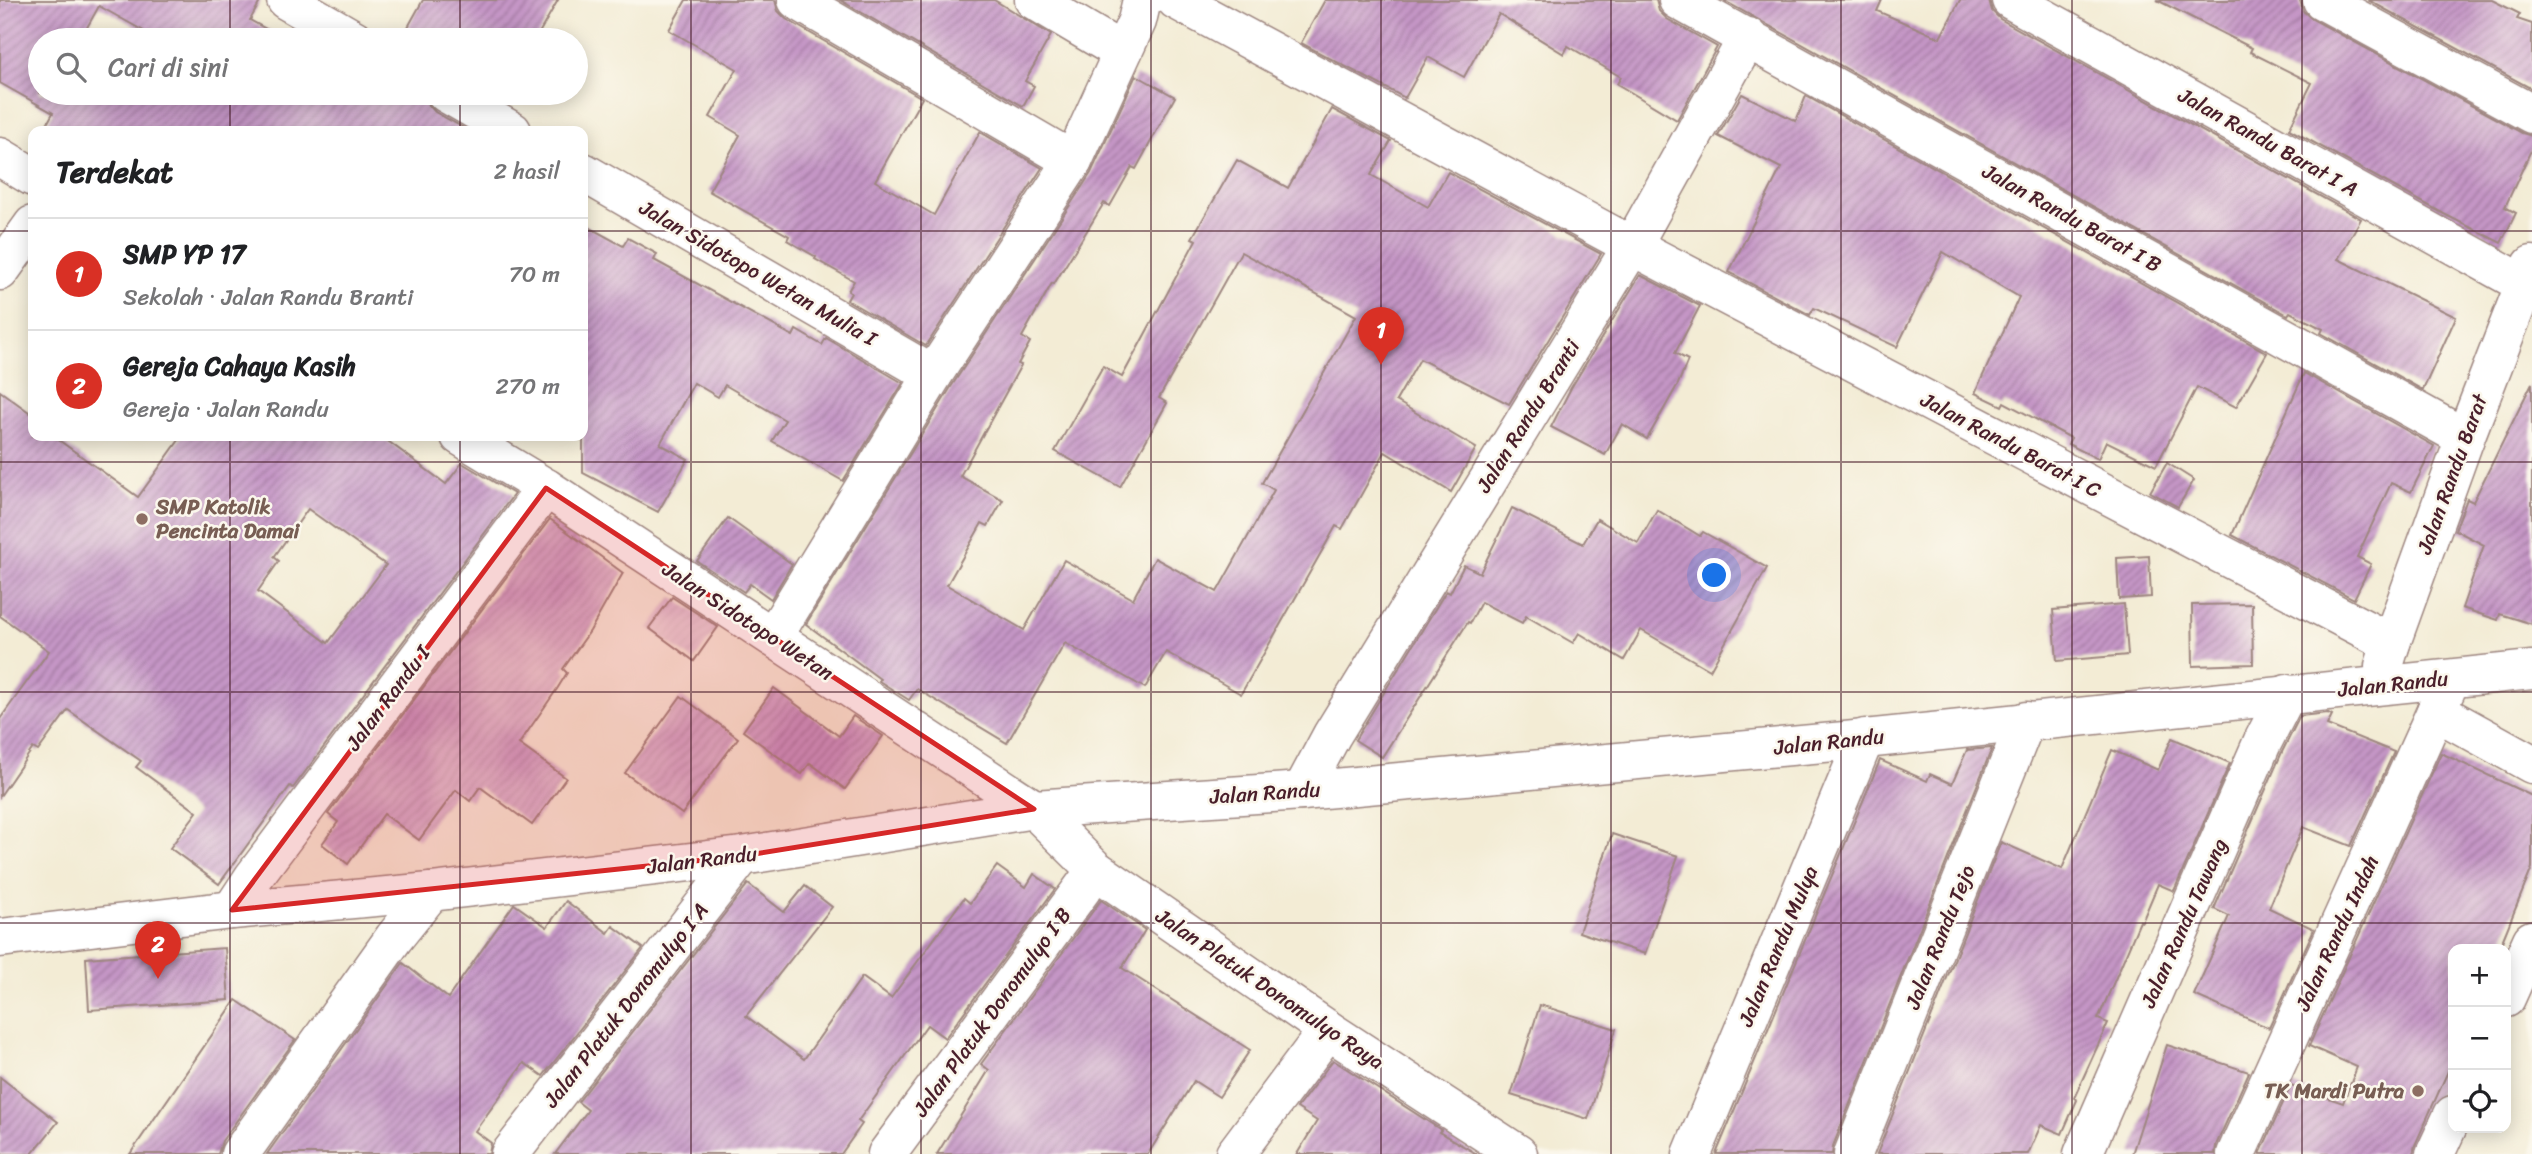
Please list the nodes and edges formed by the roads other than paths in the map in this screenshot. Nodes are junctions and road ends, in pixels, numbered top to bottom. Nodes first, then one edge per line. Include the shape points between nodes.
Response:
1 (286, 0) edge
2 (797, 0) edge
3 (1034, 0) edge
4 (1142, 0) edge
5 (1176, 0) edge
6 (1678, 0) edge
7 (2011, 0) edge
8 (2322, 0) edge
9 (334, 28) edge
10 (1748, 37) junction
11 (1122, 52) junction
12 (467, 105) edge
13 (2532, 114) edge
14 (503, 126) edge
15 (0, 157) edge
16 (1073, 161) junction
17 (28, 174) edge
18 (588, 175) edge
19 (28, 232) edge
20 (1632, 246) junction
21 (0, 271) edge
22 (2528, 274) edge
23 (933, 375) junction
24 (2465, 438) junction
25 (468, 441) edge
26 (546, 488) junction
27 (773, 637) junction
28 (2390, 643) junction
29 (2532, 670) edge
30 (2379, 685) junction
31 (2287, 694) junction
32 (2444, 695) junction
33 (2026, 721) junction
34 (1866, 738) junction
35 (2532, 764) edge
36 (1302, 791) junction
37 (1034, 809) junction
38 (742, 856) junction
39 (1096, 870) junction
40 (431, 892) junction
41 (232, 910) junction
42 (0, 938) edge
43 (2532, 940) edge
44 (2511, 987) edge
45 (1328, 1030) junction
46 (2448, 1126) edge
47 (240, 1154) edge
48 (510, 1154) edge
49 (887, 1154) edge
50 (1235, 1154) edge
51 (1518, 1154) edge
52 (1692, 1154) edge
53 (1853, 1154) edge
54 (2083, 1154) edge
55 (2236, 1154) edge
56 (2435, 1154) edge

1 - 9 street
2 - 16 street
3 - 11 street
4 - 11 street
5 - 20 street, Jalan Randu Barat I C
6 - 10 street, Jalan Randu Barat I B
7 - 22 street, Jalan Randu Barat I A
8 - 13 street
10 - 20 street, Jalan Randu Branti
10 - 24 street, Jalan Randu Barat I B
11 - 16 street
12 - 14 street
15 - 17 street
16 - 23 street
18 - 23 street, Jalan Sidotopo Wetan Mulia I
19 - 21 street
20 - 28 street, Jalan Randu Barat I C
20 - 36 street, Jalan Randu Branti
22 - 24 street, Jalan Randu Barat
23 - 27 street
24 - 28 street, Jalan Randu Barat
25 - 26 street, Jalan Sidotopo Wetan
26 - 27 street, Jalan Sidotopo Wetan
26 - 41 street, Jalan Randu I
27 - 37 street, Jalan Sidotopo Wetan
28 - 30 street, Jalan Randu Barat
29 - 32 street, Jalan Randu
30 - 31 street, Jalan Randu
30 - 32 street, Jalan Randu
31 - 33 street, Jalan Randu
31 - 54 street, Jalan Randu Tawang
32 - 35 street
32 - 55 street, Jalan Randu Indah
33 - 34 street, Jalan Randu
33 - 53 street, Jalan Randu Tejo
34 - 36 street, Jalan Randu
34 - 52 street, Jalan Randu Mulya
36 - 37 street, Jalan Randu
37 - 38 street, Jalan Randu
37 - 39 street, Jalan Platuk Donomulyo Raya
38 - 40 street, Jalan Randu
38 - 48 street, Jalan Platuk Donomulyo I A
39 - 45 street, Jalan Platuk Donomulyo Raya
39 - 49 street, Jalan Platuk Donomulyo I B
40 - 41 street, Jalan Randu
40 - 47 street
41 - 42 street, Jalan Randu
43 - 44 street
45 - 50 street
45 - 51 street, Jalan Platuk Donomulyo Raya
46 - 56 street

